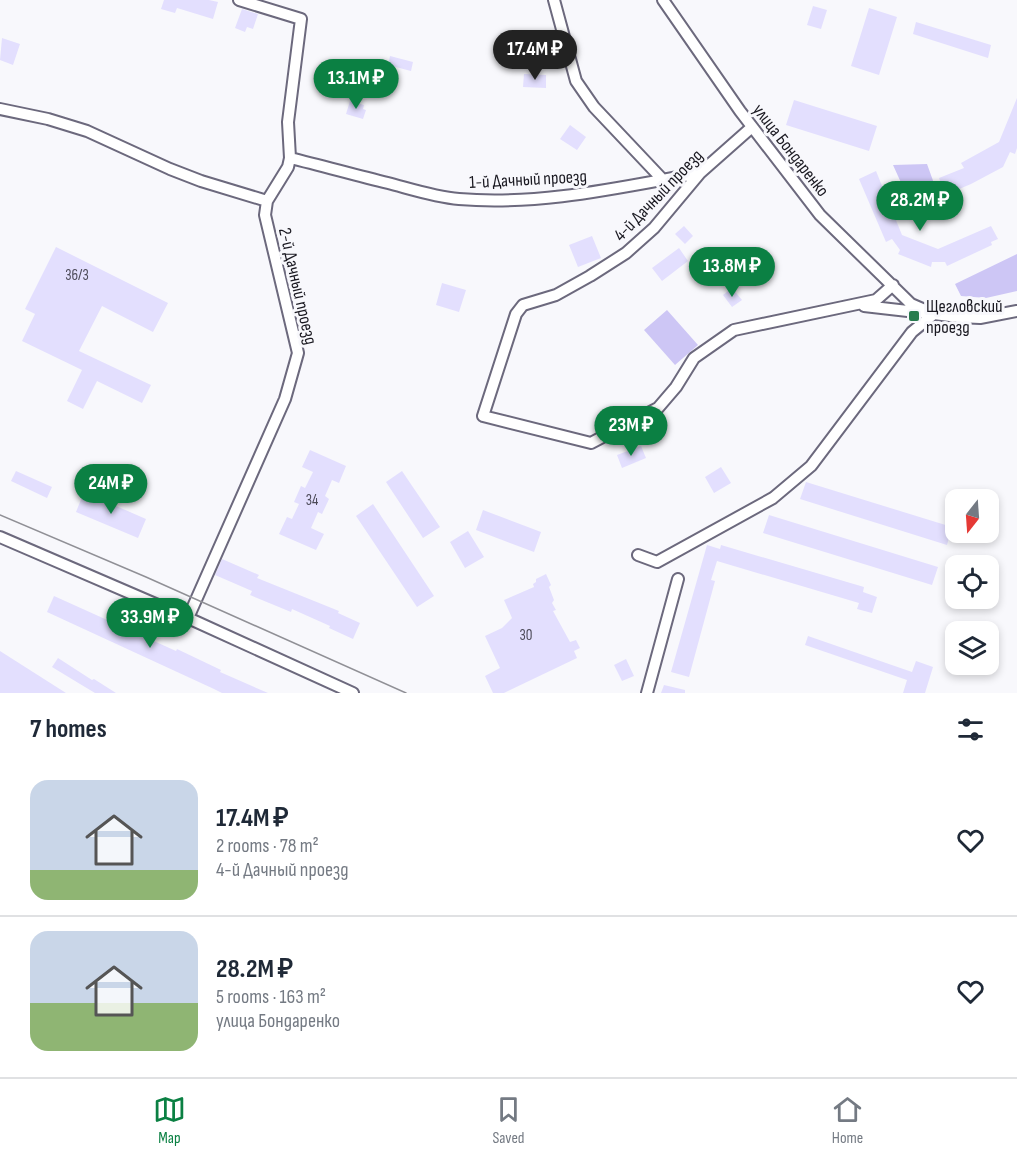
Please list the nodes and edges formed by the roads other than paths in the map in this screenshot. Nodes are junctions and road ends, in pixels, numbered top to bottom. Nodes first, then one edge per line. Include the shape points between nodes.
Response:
1 (239, 0) edge
2 (554, 0) edge
3 (663, 0) edge
4 (0, 108) edge
5 (752, 127) junction
6 (290, 158) junction
7 (700, 173) junction
8 (663, 180) junction
9 (267, 201) junction
10 (893, 285) junction
11 (855, 305) junction
12 (1017, 311) edge
13 (934, 314) junction
14 (0, 537) edge
15 (638, 555) dead end
16 (678, 579) dead end
17 (188, 618) junction
18 (353, 693) edge
19 (647, 693) edge

1 - 6 street via 301,19 288,122
2 - 8 street, 4-й Дачный проезд via 576,81 594,107
3 - 5 street, улица Бондаренко
4 - 9 street via 87,131 170,169
5 - 7 street, 4-й Дачный проезд
5 - 10 street, улица Бондаренко via 820,214
6 - 8 street, 1-й Дачный проезд via 459,199 546,198
6 - 9 street
7 - 8 street, 1-й Дачный проезд
7 - 11 street, 4-й Дачный проезд via 654,228 626,253 556,295 523,305 516,314 483,416 591,443 657,408 694,358 734,330
9 - 17 street, 2-й Дачный проезд via 266,215 298,353 285,399
10 - 11 street, 4-й Дачный проезд via 876,300
10 - 13 street, улица Бондаренко via 911,304
11 - 13 street
12 - 13 street, улица Бондаренко via 980,318
13 - 15 street via 912,332 811,466 773,498 657,562
14 - 17 street
16 - 19 street
17 - 18 street

